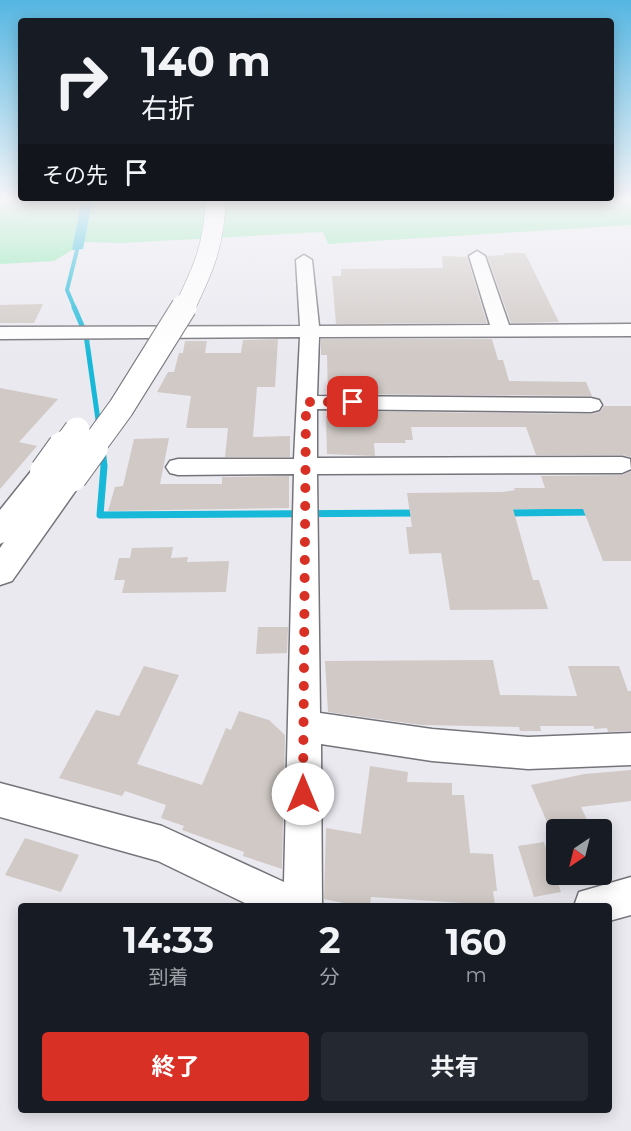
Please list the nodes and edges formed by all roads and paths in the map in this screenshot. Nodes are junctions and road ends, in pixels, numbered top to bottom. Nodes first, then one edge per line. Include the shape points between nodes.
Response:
1 (189, 251) edge
2 (209, 251) edge
3 (477, 256) dead end
4 (304, 260) dead end
5 (501, 330) junction
6 (631, 330) edge
7 (310, 332) junction
8 (0, 333) edge
9 (306, 402) junction
10 (591, 405) dead end
11 (622, 465) dead end
12 (178, 467) dead end
13 (305, 467) junction
14 (58, 474) junction
15 (0, 532) edge
16 (0, 572) edge
17 (304, 726) junction
18 (631, 749) edge
19 (0, 800) edge
20 (631, 896) edge
21 (287, 903) edge
22 (303, 903) edge
23 (604, 903) edge

1 - 14 street, bridge via 157,319
2 - 14 street, bridge via 177,322 121,408
3 - 5 street
4 - 7 street
5 - 6 street
5 - 7 street
7 - 8 street
7 - 9 street
9 - 10 street
9 - 13 street
11 - 13 street
12 - 13 street
13 - 17 street
14 - 15 street
14 - 16 street
17 - 18 street via 432,745 528,753
17 - 22 street
19 - 21 street via 162,844
20 - 23 street

